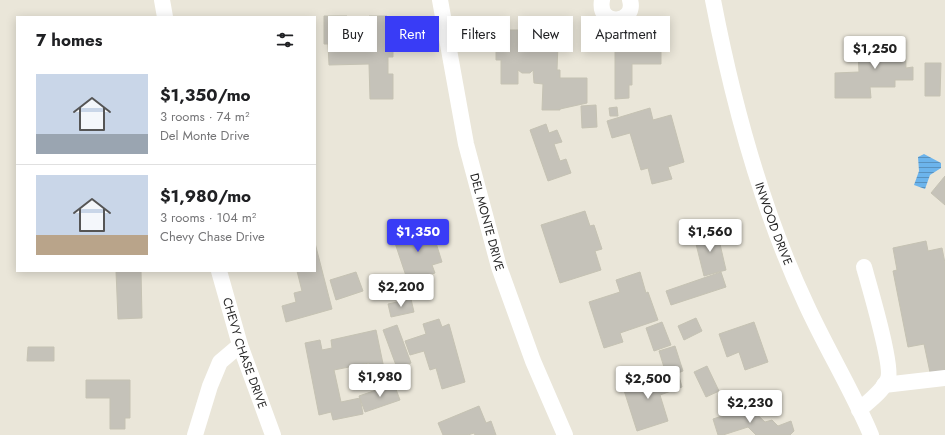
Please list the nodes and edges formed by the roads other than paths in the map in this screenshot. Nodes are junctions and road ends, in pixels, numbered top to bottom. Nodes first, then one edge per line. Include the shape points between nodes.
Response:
1 (162, 0) edge
2 (440, 0) edge
3 (602, 0) edge
4 (630, 0) edge
5 (714, 0) edge
6 (165, 16) edge
7 (864, 267) dead end
8 (219, 272) edge
9 (240, 346) junction
10 (945, 378) edge
11 (884, 385) junction
12 (859, 410) junction
13 (195, 435) edge
14 (273, 435) edge
15 (565, 435) edge
16 (871, 435) edge

1 - 6 street
2 - 15 street, DEL MONTE DRIVE via 466,144 499,267 533,361
3 - 4 street via 602,10 612,20 626,16 631,7
5 - 12 street, INWOOD DRIVE via 737,112 782,248 806,304
7 - 11 street via 889,367 889,377
8 - 9 street, CHEVY CHASE DRIVE
9 - 13 street via 220,362
9 - 14 street, CHEVY CHASE DRIVE
10 - 11 street
11 - 12 street
12 - 16 street, INWOOD DRIVE

